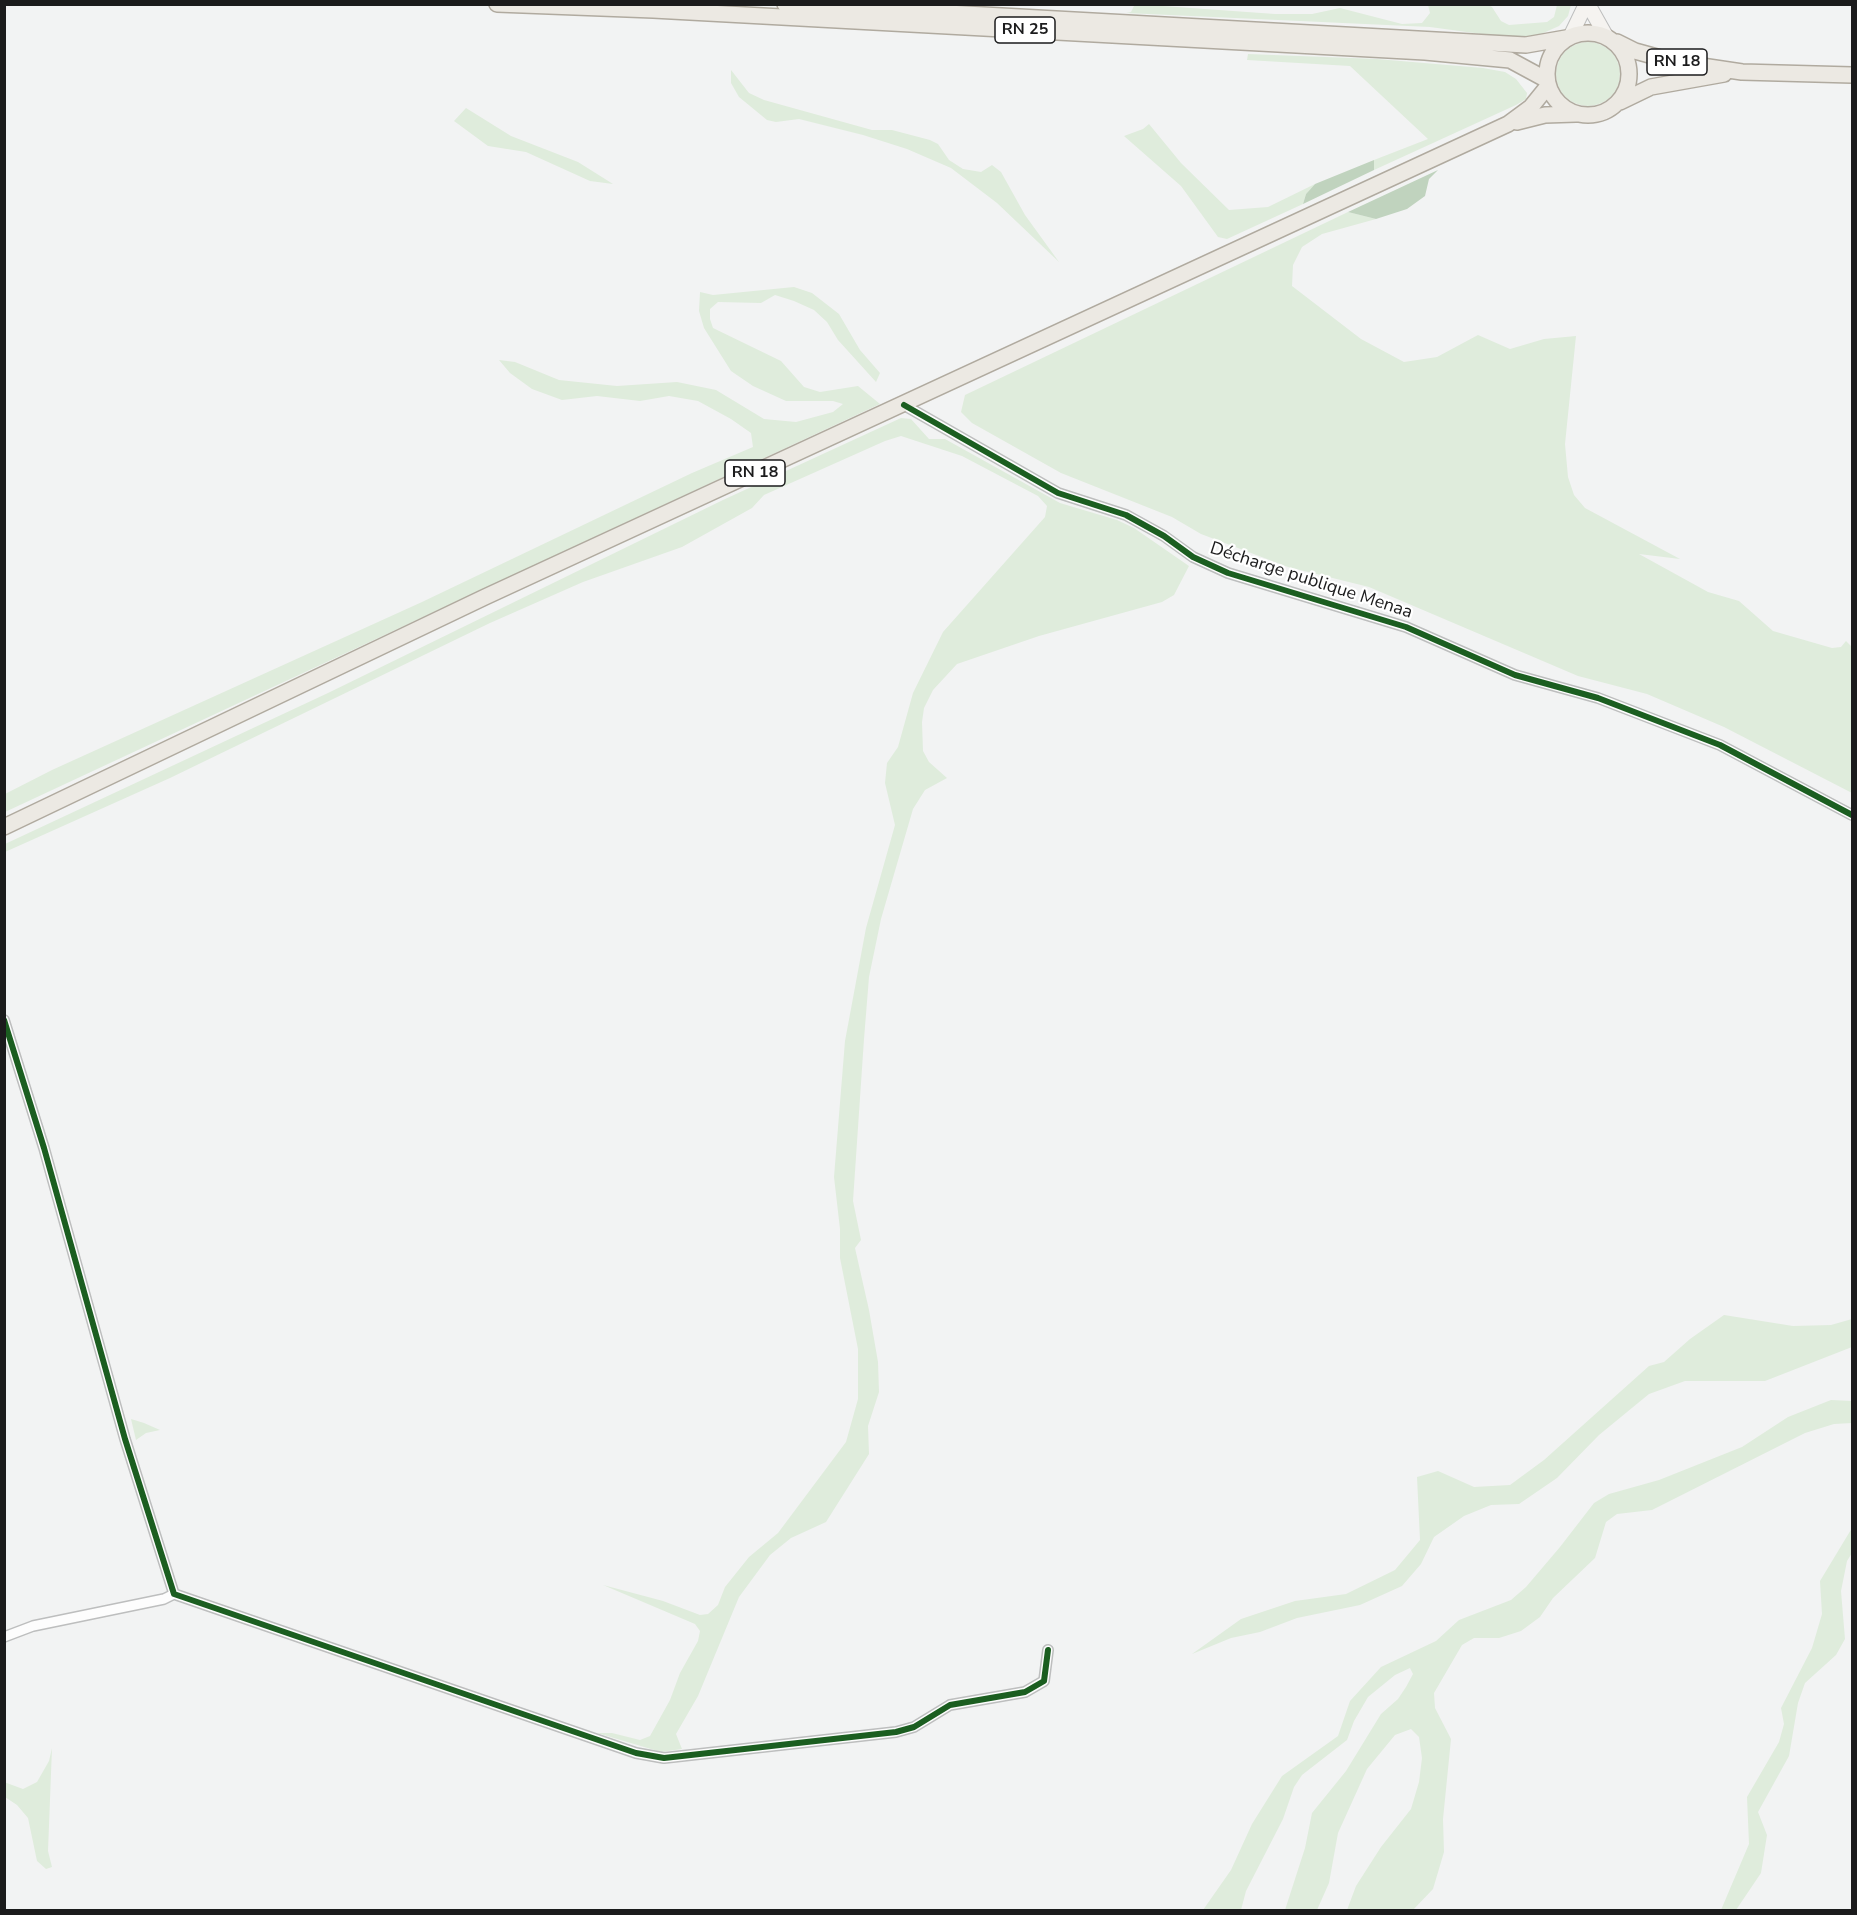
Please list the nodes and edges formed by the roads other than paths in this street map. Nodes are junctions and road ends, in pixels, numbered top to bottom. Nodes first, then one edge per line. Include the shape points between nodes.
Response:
1 (497, 4) edge
2 (785, 4) edge
3 (1587, 4) edge
4 (1569, 37) junction
5 (1610, 38) junction
6 (1742, 72) junction
7 (1852, 75) edge
8 (1548, 83) junction
9 (1620, 102) junction
10 (1576, 114) junction
11 (1508, 124) junction
12 (904, 405) junction
13 (1852, 815) edge
14 (4, 827) edge
15 (4, 1020) edge
16 (174, 1594) junction
17 (4, 1637) edge
18 (1048, 1650) dead end

1 - 8 main road, RN 25 via 1425,52 1510,60
2 - 4 main road, RN 25 via 1526,45
3 - 4 main road
3 - 5 main road
4 - 5 main road via 1589,32
4 - 8 main road via 1554,49 1548,64
5 - 6 main road, RN 18 via 1635,51 1675,62
5 - 9 main road via 1626,57 1630,77
6 - 7 main road, RN 18
6 - 9 main road, RN 18 via 1674,81
8 - 10 main road via 1554,98
8 - 11 main road, RN 18 via 1531,107
9 - 10 main road via 1599,114
10 - 11 main road, RN 18 via 1545,115
11 - 12 main road, RN 18
12 - 13 street, Décharge publique Menaa via 1058,493 1126,515 1193,557 1228,573 1406,627 1515,675 1599,698 1720,745
12 - 14 main road, RN 18 via 485,597
15 - 16 street
16 - 17 street via 33,1626
16 - 18 street via 636,1753 664,1758 914,1727 950,1705 1025,1692 1044,1681

